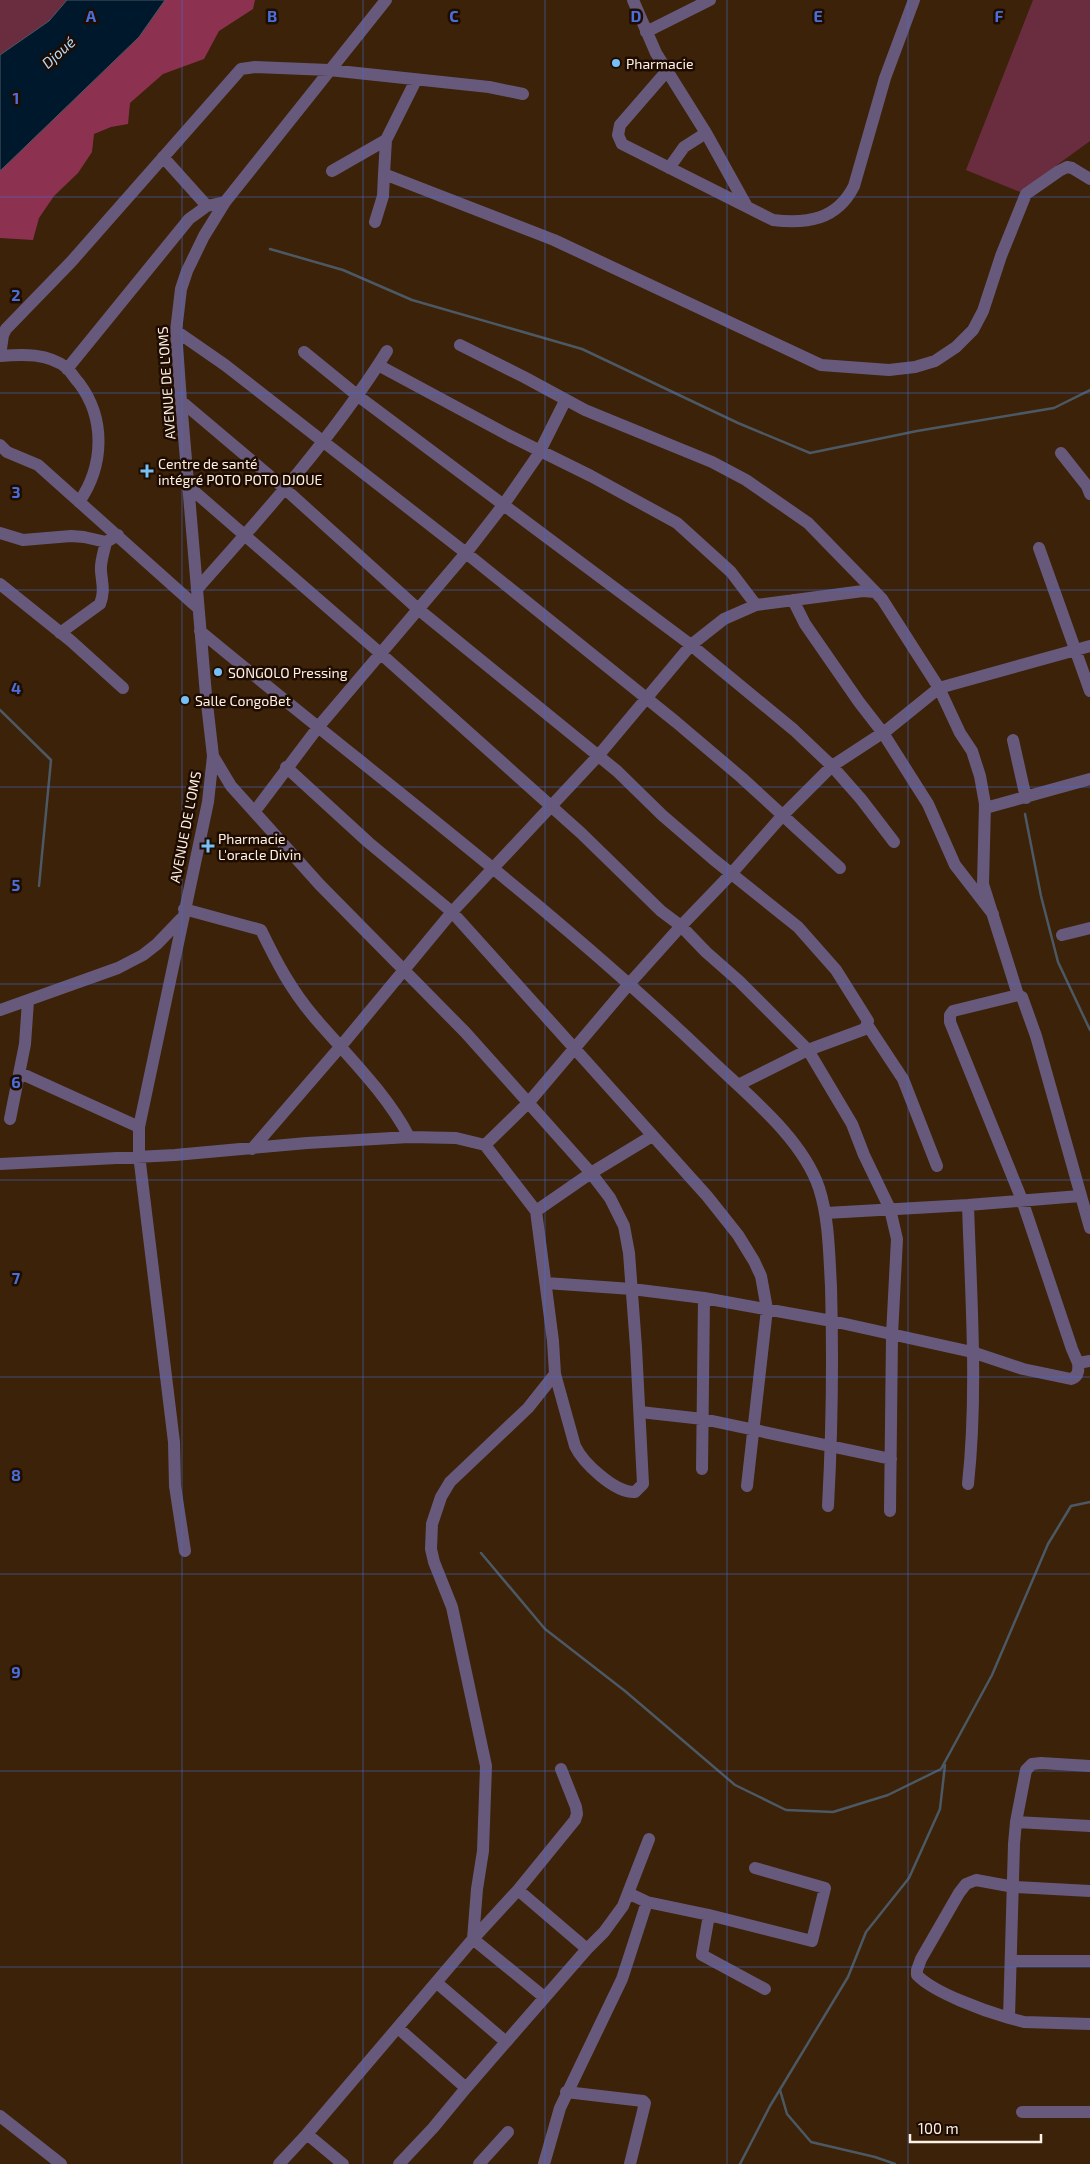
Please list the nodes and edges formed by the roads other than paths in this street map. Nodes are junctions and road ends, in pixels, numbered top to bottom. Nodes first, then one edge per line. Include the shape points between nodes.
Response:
1 (386, 0) edge
2 (633, 0) edge
3 (710, 0) edge
4 (914, 0) edge
5 (646, 32) junction
6 (329, 70) junction
7 (666, 72) junction
8 (416, 80) junction
9 (523, 94) dead end
10 (706, 133) junction
11 (386, 140) junction
12 (163, 157) junction
13 (669, 168) junction
14 (332, 171) dead end
15 (384, 174) junction
16 (1090, 179) edge
17 (225, 202) junction
18 (746, 205) junction
19 (207, 206) junction
20 (375, 222) dead end
21 (176, 331) junction
22 (460, 345) dead end
23 (387, 351) dead end
24 (304, 352) dead end
25 (0, 356) edge
26 (378, 365) junction
27 (67, 368) junction
28 (358, 396) junction
29 (565, 401) junction
30 (180, 402) junction
31 (322, 442) junction
32 (0, 445) edge
33 (540, 451) junction
34 (1061, 453) dead end
35 (188, 486) junction
36 (284, 488) junction
37 (1089, 488) edge
38 (79, 502) junction
39 (504, 504) junction
40 (0, 533) edge
41 (118, 535) junction
42 (244, 536) junction
43 (106, 542) junction
44 (1039, 548) dead end
45 (466, 553) junction
46 (0, 584) edge
47 (197, 590) junction
48 (875, 592) junction
49 (793, 600) junction
50 (756, 605) junction
51 (198, 608) junction
52 (418, 609) junction
53 (200, 631) junction
54 (60, 633) junction
55 (691, 645) junction
56 (1090, 646) edge
57 (1076, 649) junction
58 (380, 653) junction
59 (123, 688) dead end
60 (939, 688) junction
61 (1090, 691) edge
62 (646, 698) junction
63 (319, 726) junction
64 (883, 733) junction
65 (1013, 740) dead end
66 (213, 756) junction
67 (598, 756) junction
68 (832, 766) junction
69 (286, 767) junction
70 (1090, 780) edge
71 (1026, 798) junction
72 (985, 804) junction
73 (550, 807) junction
74 (255, 810) junction
75 (782, 816) junction
76 (894, 842) dead end
77 (840, 868) dead end
78 (491, 869) junction
79 (731, 874) junction
80 (452, 912) junction
81 (184, 913) junction
82 (993, 914) junction
83 (681, 926) junction
84 (1090, 928) edge
85 (1062, 935) dead end
86 (405, 969) junction
87 (629, 984) junction
88 (1018, 995) junction
89 (28, 1001) junction
90 (0, 1010) edge
91 (868, 1026) junction
92 (341, 1046) junction
93 (574, 1049) junction
94 (808, 1050) junction
95 (20, 1073) junction
96 (738, 1085) junction
97 (529, 1102) junction
98 (10, 1119) dead end
99 (139, 1127) junction
100 (652, 1136) junction
101 (409, 1138) junction
102 (485, 1145) junction
103 (252, 1149) junction
104 (138, 1156) junction
105 (0, 1164) edge
106 (937, 1166) dead end
107 (591, 1173) junction
108 (1080, 1196) junction
109 (1022, 1200) junction
110 (968, 1205) junction
111 (890, 1209) junction
112 (536, 1211) junction
113 (826, 1212) junction
114 (1090, 1228) edge
115 (546, 1283) junction
116 (632, 1289) junction
117 (704, 1298) junction
118 (767, 1309) junction
119 (832, 1321) junction
120 (892, 1335) junction
121 (972, 1352) junction
122 (1084, 1362) edge
123 (555, 1374) junction
124 (640, 1412) junction
125 (703, 1420) junction
126 (753, 1431) junction
127 (831, 1448) junction
128 (892, 1459) junction
129 (702, 1469) dead end
130 (968, 1484) dead end
131 (747, 1486) dead end
132 (828, 1506) dead end
133 (890, 1511) dead end
134 (185, 1552) dead end
135 (1090, 1766) edge
136 (561, 1769) dead end
137 (1016, 1822) junction
138 (1090, 1826) edge
139 (649, 1839) dead end
140 (755, 1868) dead end
141 (1014, 1887) junction
142 (518, 1890) junction
143 (1090, 1891) edge
144 (628, 1893) junction
145 (647, 1902) junction
146 (709, 1915) junction
147 (473, 1938) junction
148 (587, 1949) junction
149 (1010, 1961) junction
150 (1090, 1961) edge
151 (437, 1983) junction
152 (765, 1989) dead end
153 (544, 1997) junction
154 (1009, 2018) junction
155 (1090, 2024) edge
156 (398, 2028) junction
157 (506, 2042) junction
158 (466, 2088) junction
159 (566, 2092) junction
160 (1022, 2112) dead end
161 (1090, 2112) edge
162 (0, 2116) edge
163 (508, 2132) dead end
164 (307, 2134) junction
165 (326, 2150) junction
166 (61, 2164) edge
167 (279, 2164) edge
168 (324, 2164) edge
169 (343, 2164) edge
170 (399, 2164) edge
171 (479, 2164) edge
172 (544, 2164) edge
173 (630, 2164) edge

1 - 6 street, AVENUE DE L'OMS
2 - 5 street
3 - 5 street
4 - 18 street via 885,78 848,198 824,216 800,222 773,220
5 - 7 street
6 - 8 street
6 - 12 street via 241,69
6 - 17 street, AVENUE DE L'OMS
7 - 10 street
7 - 13 street via 620,125 618,135 622,144
8 - 9 street via 499,88
8 - 11 street
10 - 13 street via 684,147
10 - 18 street
11 - 14 street
11 - 15 street
12 - 19 street
12 - 25 street via 6,330
13 - 18 street
15 - 16 street via 554,240 821,365 889,370 935,361 973,330 1026,194 1067,168
15 - 20 street via 383,196
17 - 19 street
17 - 21 street, AVENUE DE L'OMS via 187,271
19 - 27 street via 189,220
21 - 30 street, AVENUE DE L'OMS
21 - 31 street
22 - 29 street
23 - 26 street
24 - 28 street
25 - 27 street via 36,356
26 - 28 street
26 - 33 street
27 - 38 street via 90,402 96,416 98,435 94,475
28 - 31 street
28 - 39 street
29 - 33 street
29 - 48 street via 712,462 746,480 808,523
30 - 35 street, AVENUE DE L'OMS
30 - 36 street
31 - 36 street
31 - 45 street
32 - 38 street via 7,452 38,465
33 - 39 street
33 - 50 street via 677,523 731,572
34 - 37 street
35 - 42 street
35 - 47 street, AVENUE DE L'OMS
36 - 42 street
36 - 52 street
38 - 41 street
39 - 45 street
39 - 55 street
40 - 43 street via 23,540 77,536
41 - 43 street
41 - 51 street
42 - 47 street
42 - 58 street
43 - 54 street via 100,604
44 - 57 street
45 - 52 street
45 - 62 street
46 - 54 street
47 - 51 street, AVENUE DE L'OMS
48 - 49 street
48 - 60 street
49 - 50 street
49 - 64 street via 805,624
50 - 55 street via 724,619
51 - 53 street, AVENUE DE L'OMS
52 - 58 street
52 - 67 street
53 - 63 street
53 - 66 street, AVENUE DE L'OMS
54 - 59 street
55 - 62 street
55 - 68 street via 794,730
56 - 57 street
57 - 60 street
57 - 61 street
58 - 63 street
58 - 73 street
60 - 64 street
60 - 72 street via 975,759
62 - 67 street
62 - 75 street
63 - 69 street
63 - 78 street
64 - 68 street
64 - 82 street via 928,804 955,865
65 - 71 street
66 - 74 street via 231,786
66 - 81 street, AVENUE DE L'OMS via 208,802
67 - 73 street
67 - 79 street
68 - 75 street
68 - 76 street
69 - 74 street
69 - 80 street via 368,842
70 - 71 street
71 - 72 street via 994,807
72 - 82 street via 984,884
73 - 78 street
73 - 83 street
74 - 86 street via 320,885
75 - 77 street
75 - 79 street
78 - 80 street
78 - 87 street
79 - 83 street
79 - 91 street via 798,928 836,970
80 - 86 street
80 - 93 street
81 - 89 street via 170,933 143,956
81 - 92 street via 261,930 284,978
81 - 99 street, AVENUE DE L'OMS
82 - 88 street
83 - 87 street
83 - 94 street
84 - 85 street
86 - 92 street
86 - 97 street
87 - 93 street
87 - 96 street
88 - 108 street via 1024,1001 1036,1036
88 - 109 street via 953,1011 950,1022
89 - 90 street
89 - 95 street
91 - 94 street
91 - 106 street via 903,1079
92 - 101 street via 396,1114
92 - 103 street
93 - 97 street
93 - 100 street
94 - 96 street
94 - 111 street via 852,1124
95 - 98 street
95 - 99 street
96 - 113 street via 794,1143 819,1186
97 - 102 street
97 - 107 street
99 - 104 street, AVENUE DE L'OMS
100 - 107 street
100 - 118 street via 738,1235 761,1276
101 - 102 street via 456,1138
101 - 103 street
102 - 112 street
103 - 104 street
104 - 105 street
104 - 134 street, AVENUE DE L'OMS
107 - 112 street
107 - 116 street via 610,1198 624,1226
108 - 109 street
108 - 114 street
109 - 110 street
109 - 122 street via 1065,1330
110 - 111 street
110 - 121 street
111 - 113 street
111 - 120 street via 897,1239
112 - 115 street
113 - 119 street
115 - 116 street
115 - 123 street
116 - 117 street
116 - 124 street
117 - 118 street
117 - 125 street
118 - 119 street
118 - 126 street
119 - 120 street
119 - 127 street
120 - 121 street
120 - 128 street
121 - 122 street via 1023,1369 1071,1379
121 - 130 street via 973,1435
123 - 124 street via 574,1446 580,1457 600,1475 630,1492 635,1492 643,1484
123 - 147 street via 528,1408 450,1482 432,1524 431,1549 452,1607 486,1766 483,1851
124 - 125 street
125 - 126 street
125 - 129 street
126 - 127 street
126 - 131 street
127 - 128 street
127 - 132 street
128 - 133 street
135 - 137 street via 1032,1764 1026,1770
136 - 142 street via 576,1807 575,1820
137 - 138 street
137 - 141 street
139 - 144 street
140 - 146 street via 825,1888 812,1941
141 - 143 street
141 - 149 street
141 - 154 street via 976,1880 966,1884 917,1970 920,1978 934,1987 968,2004
142 - 147 street
142 - 148 street
144 - 145 street
144 - 148 street via 615,1918
145 - 146 street
145 - 159 street via 622,1979
146 - 152 street via 702,1955
147 - 151 street
147 - 153 street
148 - 153 street
149 - 150 street
149 - 154 street
151 - 156 street
151 - 157 street
153 - 157 street
154 - 155 street via 1024,2022
156 - 158 street
156 - 164 street
157 - 158 street
158 - 170 street
159 - 172 street
159 - 173 street via 645,2103
160 - 161 street
162 - 166 street
163 - 171 street
164 - 165 street
164 - 167 street
165 - 168 street
165 - 169 street

